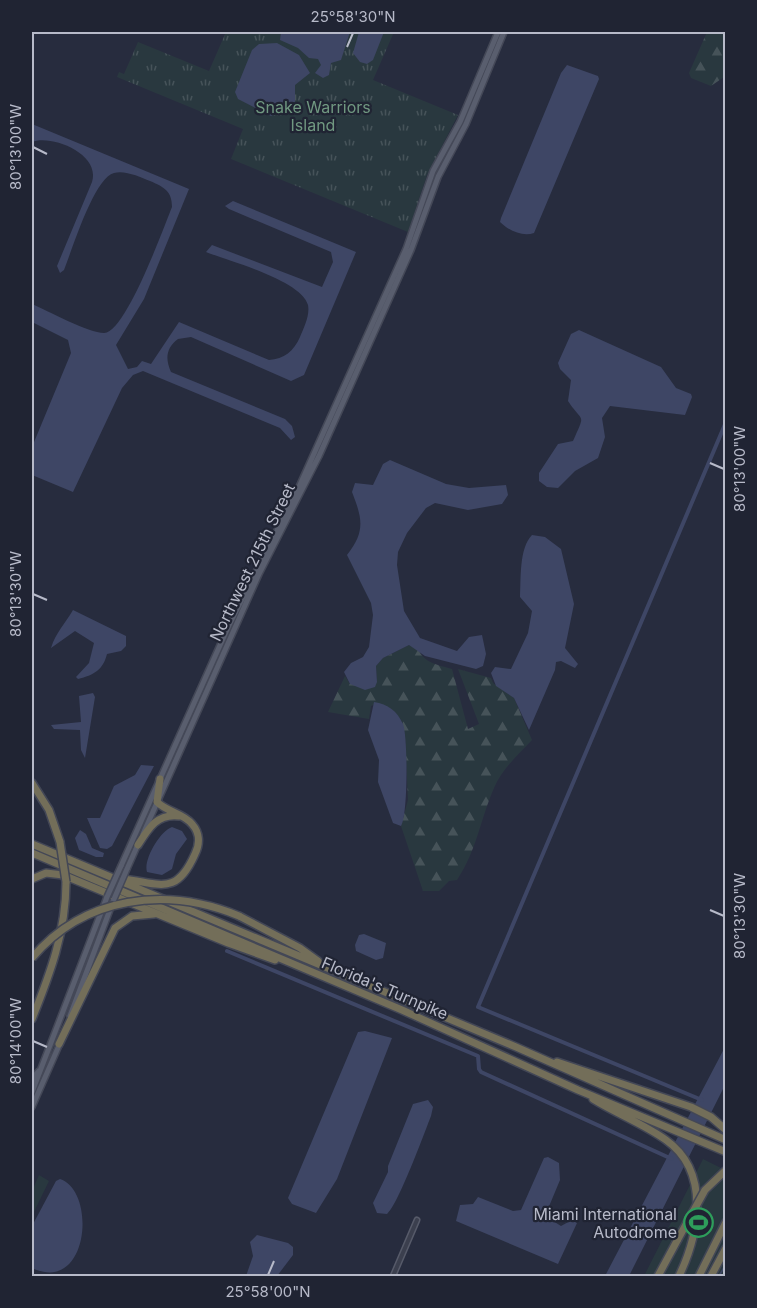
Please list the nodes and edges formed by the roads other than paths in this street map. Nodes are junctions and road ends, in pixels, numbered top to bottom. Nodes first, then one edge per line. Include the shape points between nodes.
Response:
1 (498, 32) edge
2 (504, 32) edge
3 (160, 778) junction
4 (32, 783) edge
5 (157, 802) junction
6 (181, 816) junction
7 (32, 844) edge
8 (138, 845) junction
9 (32, 853) edge
10 (32, 879) edge
11 (114, 879) junction
12 (160, 915) junction
13 (32, 958) edge
14 (303, 968) junction
15 (327, 968) junction
16 (32, 1019) edge
17 (59, 1044) junction
18 (516, 1047) junction
19 (42, 1068) junction
20 (32, 1079) edge
21 (578, 1090) junction
22 (32, 1092) edge
23 (32, 1107) edge
24 (726, 1130) edge
25 (726, 1140) edge
26 (726, 1152) edge
27 (726, 1170) edge
28 (417, 1220) dead end
29 (726, 1222) edge
30 (726, 1248) edge
31 (393, 1276) edge
32 (658, 1276) edge
33 (679, 1276) edge
34 (699, 1276) edge
35 (711, 1276) edge

1 - 3 main road, Northwest 215th Street via 460,122 433,171 406,249 303,478 230,623
2 - 5 main road, Northwest 215th Street via 320,456 259,574
3 - 5 highway
3 - 19 main road, Northwest 215th Street, bridge via 107,897
4 - 16 highway, bridge via 50,810 66,882 59,942
5 - 6 highway
5 - 8 main road, Northwest 215th Street
6 - 8 highway via 157,820
6 - 11 highway via 192,824 199,840 182,877 160,885
7 - 11 highway, Florida's Turnpike
8 - 17 main road, Northwest 215th Street, bridge
9 - 14 highway, Florida's Turnpike
10 - 12 highway via 46,873 59,874
11 - 15 highway, Florida's Turnpike
12 - 14 highway via 258,955
12 - 17 highway via 135,914 115,928
13 - 15 highway, bridge via 73,922 118,904 176,899 214,906 239,916 300,948
14 - 21 highway, Florida's Turnpike
15 - 18 highway, Florida's Turnpike
17 - 23 main road, Northwest 215th Street
18 - 24 highway via 691,1107
18 - 25 highway, Florida's Turnpike
19 - 20 main road
19 - 22 main road, Northwest 215th Street
21 - 26 highway, Florida's Turnpike
21 - 33 highway via 670,1143 688,1167 697,1197 696,1231
27 - 32 highway, bridge via 705,1190
28 - 31 street
29 - 34 highway
30 - 35 highway

